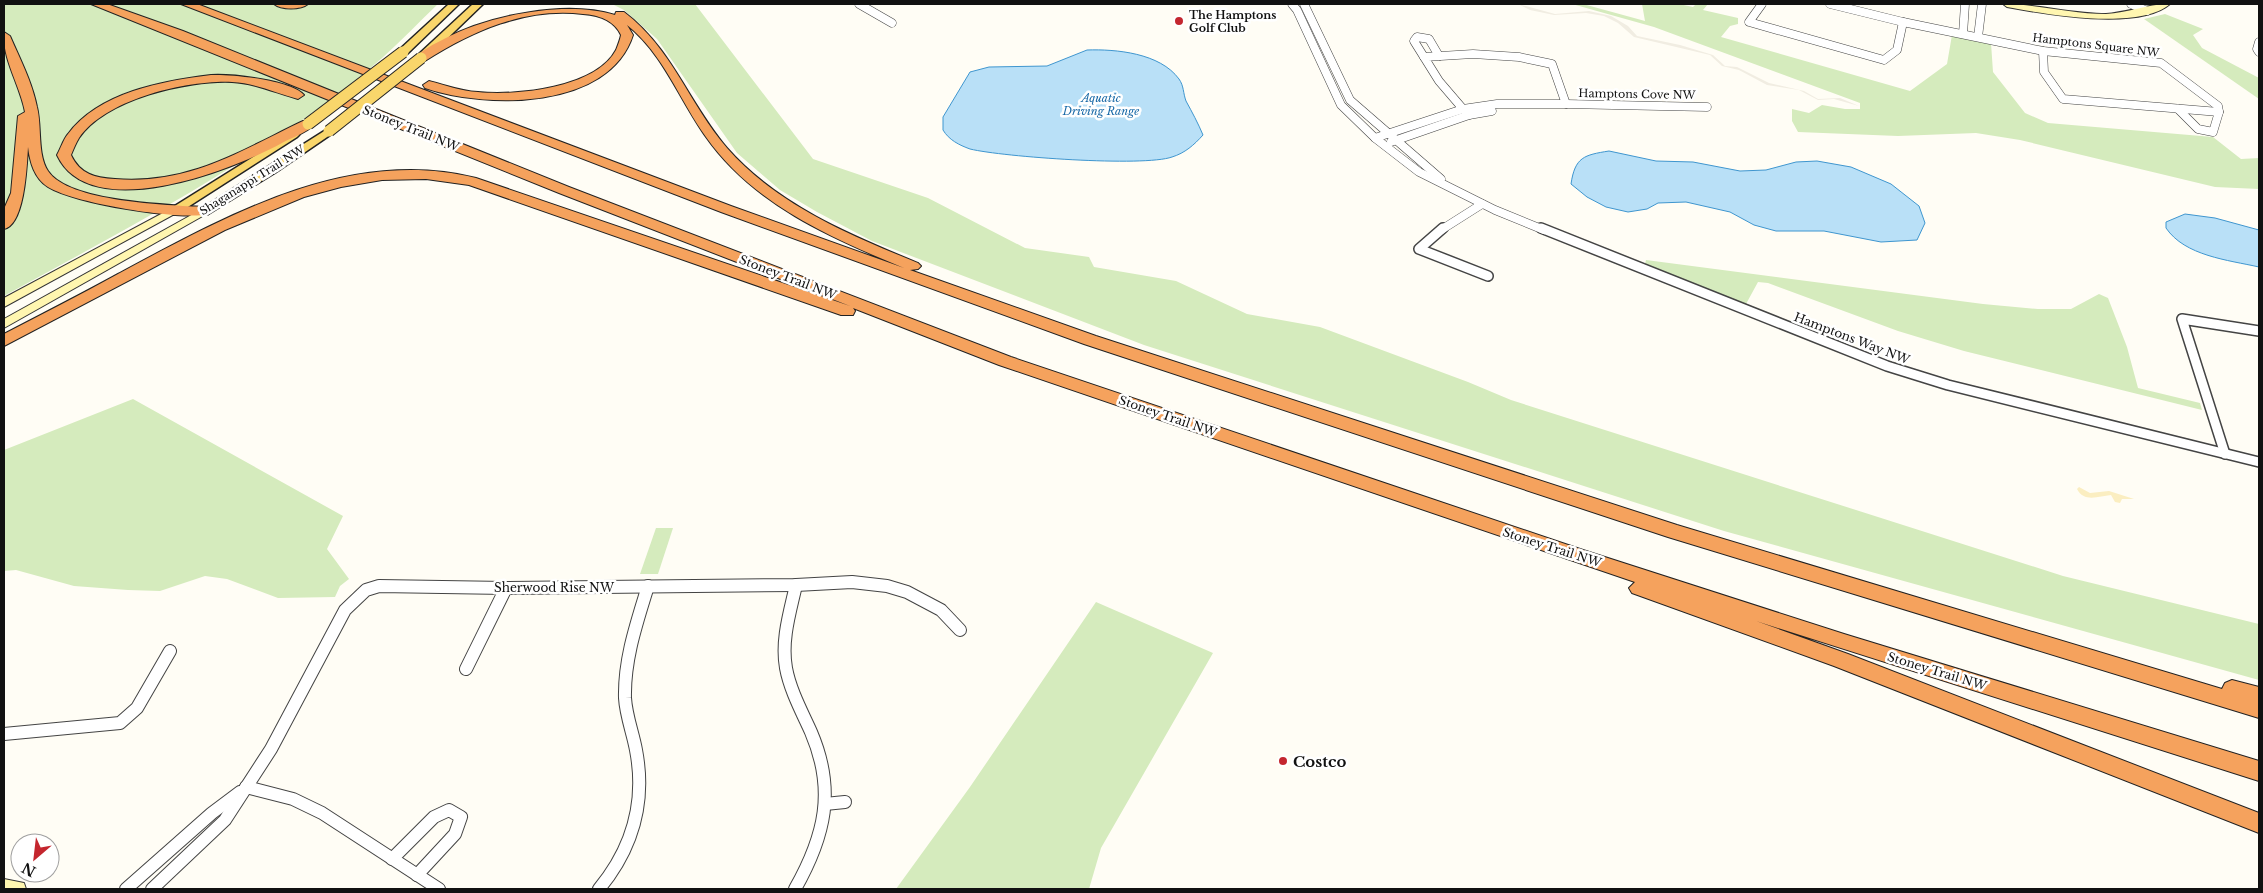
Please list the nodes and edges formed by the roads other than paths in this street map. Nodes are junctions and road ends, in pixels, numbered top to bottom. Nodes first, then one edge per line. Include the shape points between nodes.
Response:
1 (97, 4) edge
2 (187, 4) edge
3 (202, 4) edge
4 (280, 4) edge
5 (302, 4) edge
6 (454, 4) edge
7 (478, 4) edge
8 (601, 4) edge
9 (859, 4) edge
10 (1292, 4) edge
11 (1304, 4) edge
12 (1762, 4) edge
13 (1830, 4) edge
14 (1965, 4) edge
15 (1982, 4) edge
16 (2007, 4) edge
17 (2131, 4) edge
18 (2166, 4) edge
19 (2149, 8) edge
20 (1903, 22) junction
21 (892, 23) dead end
22 (1963, 34) junction
23 (4, 36) edge
24 (1978, 37) junction
25 (2259, 42) edge
26 (2043, 51) junction
27 (2259, 52) edge
28 (1439, 56) junction
29 (1424, 57) junction
30 (420, 58) junction
31 (1332, 62) junction
32 (1322, 63) junction
33 (19, 73) junction
34 (1566, 104) junction
35 (1512, 105) junction
36 (1707, 107) dead end
37 (1463, 109) junction
38 (2178, 110) junction
39 (2219, 112) junction
40 (1469, 115) junction
41 (308, 124) junction
42 (1386, 134) junction
43 (1375, 138) junction
44 (1395, 141) junction
45 (1383, 145) junction
46 (1453, 189) junction
47 (564, 190) junction
48 (1482, 204) junction
49 (176, 209) junction
50 (204, 211) junction
51 (4, 225) edge
52 (1488, 276) dead end
53 (4, 303) edge
54 (4, 324) edge
55 (2259, 331) edge
56 (4, 341) edge
57 (1093, 341) junction
58 (1005, 361) junction
59 (2225, 454) junction
60 (2259, 462) edge
61 (1337, 474) junction
62 (1641, 521) junction
63 (796, 585) junction
64 (648, 586) junction
65 (506, 588) junction
66 (960, 630) dead end
67 (170, 651) dead end
68 (466, 669) dead end
69 (2259, 696) edge
70 (2259, 709) edge
71 (4, 734) edge
72 (2259, 771) edge
73 (246, 787) junction
74 (845, 802) dead end
75 (825, 804) junction
76 (2259, 823) edge
77 (392, 859) junction
78 (417, 875) junction
79 (4, 888) edge
80 (17, 889) edge
81 (126, 889) edge
82 (152, 889) edge
83 (439, 889) edge
84 (599, 889) edge
85 (795, 889) edge

1 - 47 highway, Stoney Trail NW
2 - 57 highway via 726,209
3 - 30 highway via 437,88 488,97 522,96 575,84 610,65 623,51 627,36 619,23 591,10 538,9 487,22
4 - 5 highway
6 - 41 main road, Shaganappi Trail NW, bridge via 403,52
7 - 30 main road, Shaganappi Trail NW
8 - 57 highway via 623,16 644,35 722,149 767,190 812,219 858,242 1078,329
9 - 21 street
10 - 32 street, Hamptons Way NW
11 - 31 street, Hamptons Way NW
12 - 20 street via 1749,22 1884,60 1897,50
13 - 20 street, Hamptons Square NW
14 - 22 street
15 - 24 street
16 - 19 main road via 2070,14 2118,15
17 - 19 street
18 - 19 main road
20 - 22 street, Hamptons Square NW
22 - 24 street, Hamptons Square NW
23 - 33 highway
24 - 26 street, Hamptons Square NW
25 - 27 street
26 - 38 street via 2044,72 2063,99
26 - 39 street, Hamptons Square NW via 2161,62 2215,103
28 - 29 street
28 - 29 street via 1429,39 1417,37 1414,41
28 - 34 street via 1490,53 1552,64
29 - 37 street via 1438,83
30 - 50 main road, Shaganappi Trail NW, bridge via 329,130 272,170
31 - 32 street
31 - 42 street, Hamptons Way NW via 1350,100
32 - 43 street, Hamptons Way NW via 1341,105
33 - 49 highway via 31,108 38,163 48,182 63,191 87,198
33 - 51 highway via 24,132 18,193
34 - 35 street, Hamptons Cove NW
34 - 36 street, Hamptons Cove NW
35 - 37 street
35 - 40 street
37 - 40 street
37 - 42 street
38 - 39 street
38 - 39 street via 2196,129 2204,132 2213,132
40 - 44 street
41 - 47 highway via 220,167 148,184 90,180 72,170 64,155 70,139 89,121 130,98 193,81 244,79 275,86 471,160
41 - 49 main road, Shaganappi Trail NW
42 - 43 street
42 - 44 street, Hamptons Way NW
43 - 45 street, Hamptons Way NW
44 - 45 street
44 - 46 street, Hamptons Way NW
45 - 46 street, Hamptons Way NW via 1419,172
46 - 48 street, Hamptons Way NW
47 - 58 highway, Stoney Trail NW
48 - 52 street via 1442,229 1419,249
48 - 59 street, Hamptons Way NW via 1887,366 1948,385
49 - 50 highway
49 - 53 main road, Shaganappi Trail NW
50 - 54 main road, Shaganappi Trail NW
55 - 59 street via 2182,319
56 - 58 highway via 222,225 279,199 367,177 429,175 461,179 499,190 839,309 958,349
57 - 62 highway
58 - 61 highway, Stoney Trail NW
59 - 60 street, Hamptons Way NW
61 - 72 highway, Stoney Trail NW via 1844,642
61 - 76 highway via 1459,526 1841,660
62 - 69 highway via 1668,522 1858,581
62 - 70 highway
63 - 64 street, Sherwood Rise NW
63 - 66 street, Sherwood Rise NW via 852,582 887,586 907,592 941,610
63 - 75 street via 784,647 786,668 792,692 818,748 826,783
64 - 65 street, Sherwood Rise NW
64 - 84 street via 630,643 625,682 627,714 640,776 639,806 635,827 619,863
65 - 68 street
65 - 73 street, Sherwood Rise NW via 379,586 366,590 346,610 271,749
67 - 71 street via 137,708 120,722
73 - 77 street via 300,802
73 - 81 street, Sherwood Rise NW
73 - 82 street, Sherwood Rise NW via 225,820
74 - 75 street
75 - 85 street via 814,851
77 - 78 street
77 - 78 street via 434,817 449,810 461,817 455,834
78 - 83 street
79 - 80 main road

